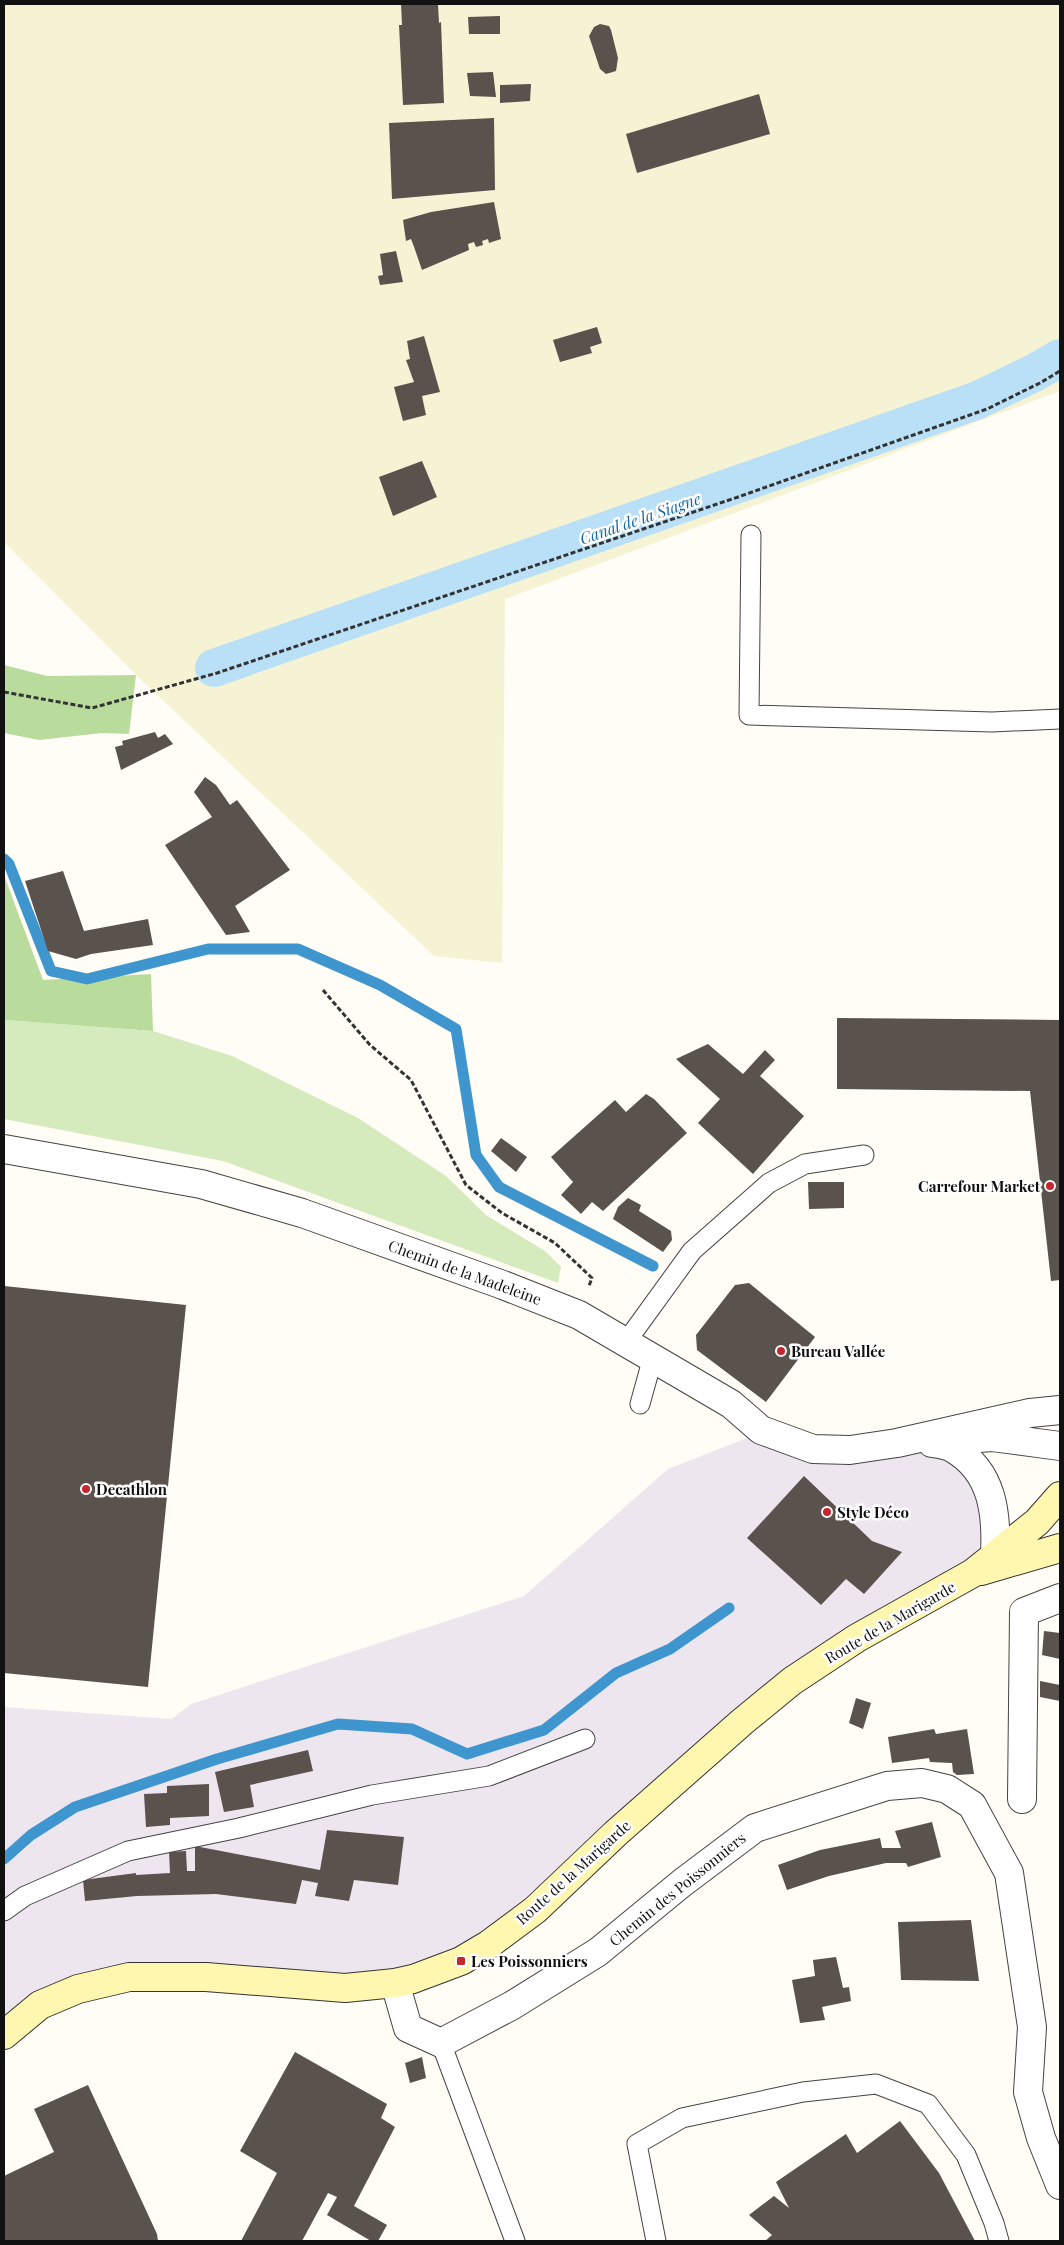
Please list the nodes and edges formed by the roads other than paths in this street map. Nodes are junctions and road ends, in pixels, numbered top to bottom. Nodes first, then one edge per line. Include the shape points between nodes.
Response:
1 (751, 535) dead end
2 (1060, 720) edge
3 (4, 1149) edge
4 (864, 1155) dead end
5 (626, 1342) junction
6 (653, 1357) junction
7 (640, 1404) dead end
8 (1060, 1410) edge
9 (928, 1442) junction
10 (898, 1443) junction
11 (1060, 1446) edge
12 (1060, 1496) edge
13 (1060, 1548) edge
14 (995, 1554) junction
15 (972, 1573) junction
16 (1060, 1598) edge
17 (585, 1739) dead end
18 (1022, 1799) dead end
19 (4, 1911) edge
20 (396, 1983) junction
21 (4, 2034) edge
22 (441, 2043) junction
23 (1060, 2185) edge
24 (515, 2241) edge
25 (656, 2241) edge
26 (998, 2241) edge

1 - 2 lane via 749,715 992,722
3 - 5 street, Chemin de la Madeleine via 201,1184 302,1212 504,1284 579,1315
4 - 5 lane via 805,1164 769,1183 692,1251
5 - 6 street, Chemin de la Madeleine
6 - 7 lane
6 - 10 street, Chemin de la Madeleine via 731,1404 761,1430 813,1449 850,1450
8 - 10 street via 1030,1413
9 - 10 street
9 - 11 street via 992,1438
9 - 14 street via 953,1448 983,1476 996,1518
12 - 14 main road, Route de la Marigarde via 1037,1522
13 - 15 main road, Route de la Marigarde
14 - 15 main road, Route de la Marigarde
15 - 20 main road, Route de la Marigarde via 857,1638 792,1681 615,1834 535,1910 488,1945 462,1961
16 - 18 street via 1024,1612
17 - 19 lane via 489,1776 372,1795 128,1851 26,1896
20 - 21 main road, Route de la Marigarde via 345,1988 206,1977 129,1977 78,1989 40,2005
20 - 22 street via 408,2028
22 - 23 street, Chemin des Poissonniers via 511,2006 598,1952 755,1828 887,1786 922,1783 947,1789 972,1805 1009,1873 1032,2027 1028,2092 1041,2138
22 - 24 lane
25 - 26 lane via 637,2144 682,2118 803,2092 876,2084 928,2104 966,2155 994,2223

